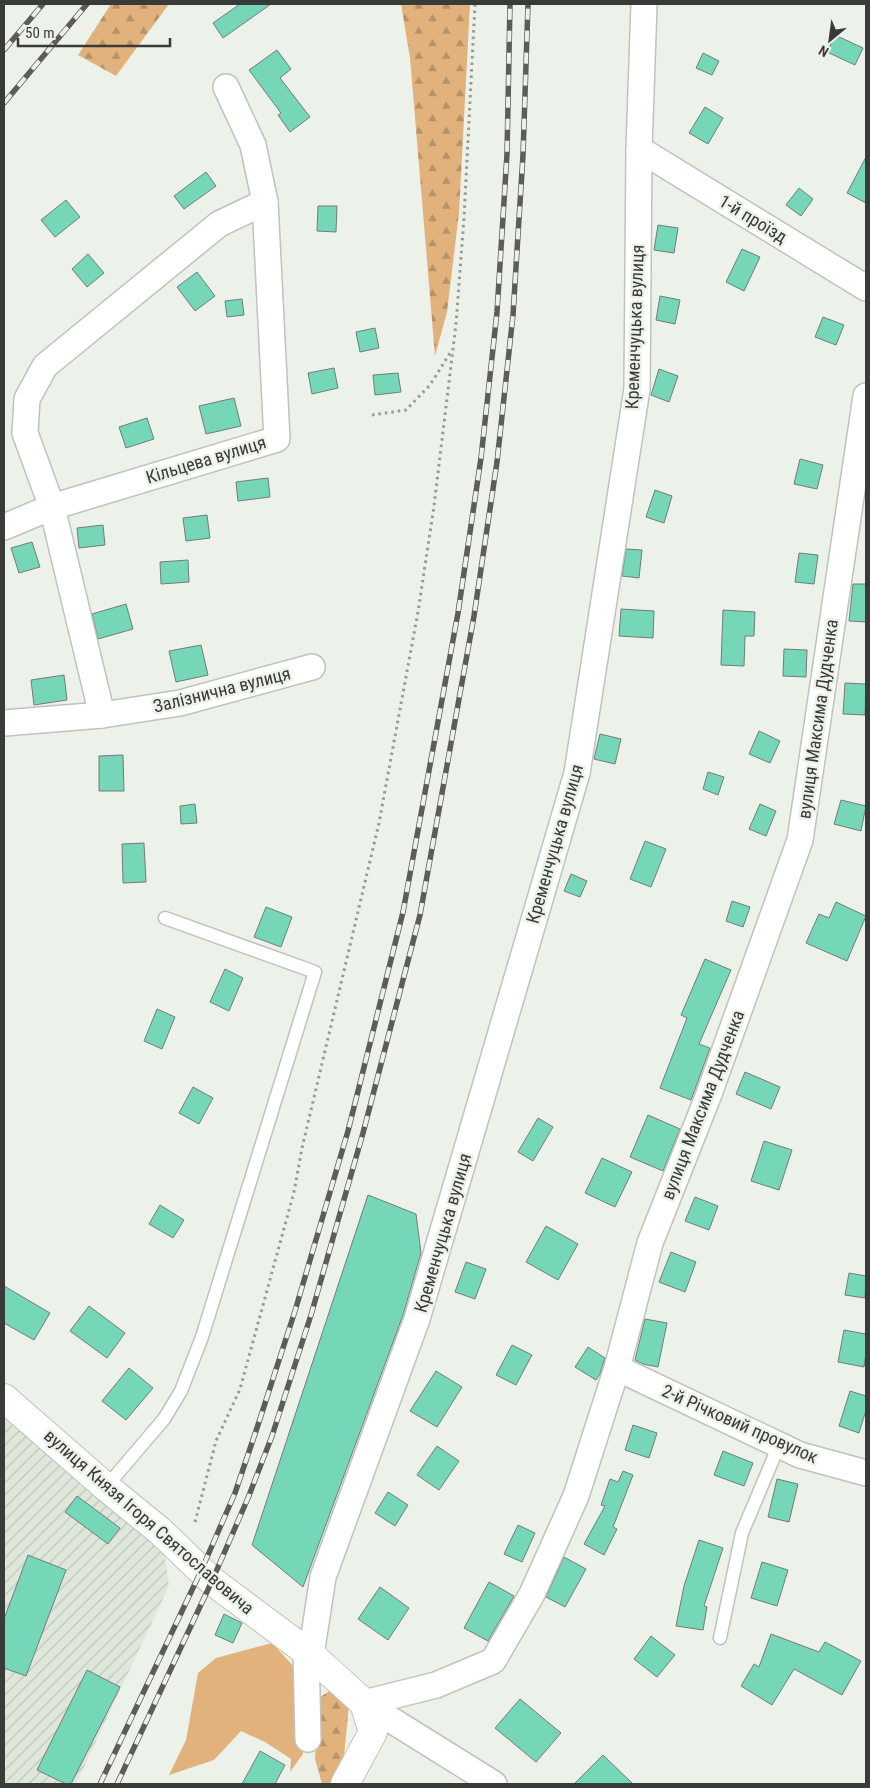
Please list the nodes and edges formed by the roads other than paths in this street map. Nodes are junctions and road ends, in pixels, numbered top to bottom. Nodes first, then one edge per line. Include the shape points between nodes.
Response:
1 (644, 4) edge
2 (226, 87) dead end
3 (639, 149) junction
4 (265, 202) junction
5 (866, 288) edge
6 (866, 396) edge
7 (52, 507) junction
8 (4, 527) edge
9 (312, 667) dead end
10 (102, 715) junction
11 (4, 723) edge
12 (165, 918) dead end
13 (617, 1368) junction
14 (4, 1398) edge
15 (779, 1445) junction
16 (866, 1473) edge
17 (106, 1487) junction
18 (720, 1638) dead end
19 (308, 1653) junction
20 (364, 1703) junction
21 (308, 1739) dead end
22 (346, 1784) edge
23 (494, 1784) edge

1 - 3 street, Кременчуцька вулиця
2 - 4 street, Кільцева вулиця via 253,145
3 - 5 street, 1-й проїзд
3 - 19 street, Кременчуцька вулиця via 637,389 577,773 417,1319 323,1577
4 - 7 street via 220,224 46,366 27,399 25,433
4 - 7 street, Кільцева вулиця via 276,439
6 - 13 street, вулиця Максима Дудченка via 800,840 709,1094 650,1243
7 - 8 street, Кільцева вулиця
7 - 10 street
9 - 10 street, Залізнична вулиця via 180,703
10 - 11 street, Залізнична вулиця
12 - 17 lane via 315,972 202,1337 181,1391 164,1420
13 - 15 street, 2-й Річковий провулок
13 - 20 street, вулиця Максима Дудченка via 576,1496 532,1594 493,1661 436,1686
14 - 17 street, вулиця Князя Ігоря Святославовича
15 - 16 street, 2-й Річковий провулок
15 - 18 lane via 742,1534
17 - 19 street, вулиця Князя Ігоря Святославовича via 160,1531 212,1581
19 - 20 street, вулиця Князя Ігоря Святославовича
19 - 21 street, Кременчуцька вулиця
20 - 22 street via 373,1732
20 - 23 street

